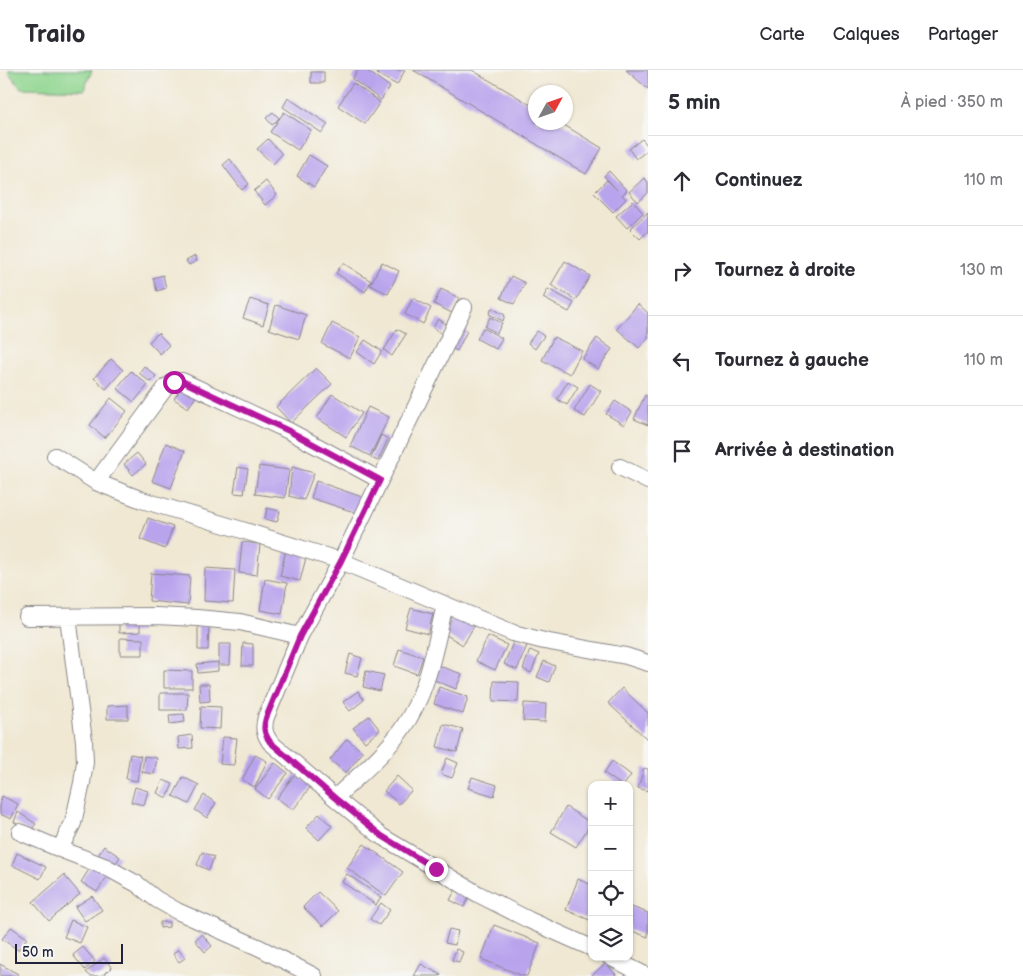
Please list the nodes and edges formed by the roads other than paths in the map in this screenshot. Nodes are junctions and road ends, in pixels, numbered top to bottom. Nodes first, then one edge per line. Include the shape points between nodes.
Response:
1 (464, 307) dead end
2 (55, 456) dead end
3 (620, 467) dead end
4 (380, 480) junction
5 (96, 482) junction
6 (648, 482) edge
7 (341, 561) junction
8 (445, 605) junction
9 (27, 617) dead end
10 (68, 617) junction
11 (300, 636) junction
12 (648, 663) edge
13 (335, 798) junction
14 (20, 832) dead end
15 (60, 850) junction
16 (588, 946) edge
17 (618, 961) edge
18 (314, 976) edge
19 (647, 976) edge

1 - 4 street
2 - 5 street
3 - 6 street
4 - 5 street via 289,431 182,381 166,387
4 - 7 street
5 - 7 street via 142,500
7 - 8 street
7 - 11 street
8 - 12 street via 513,633
8 - 13 street via 428,674 415,707 382,753
9 - 10 street
10 - 11 street via 197,618 240,622
10 - 15 street via 85,762 73,822
11 - 13 street via 266,718 265,735
13 - 16 street via 382,836 478,894
14 - 15 street
15 - 18 street via 106,867 178,911
17 - 19 street

